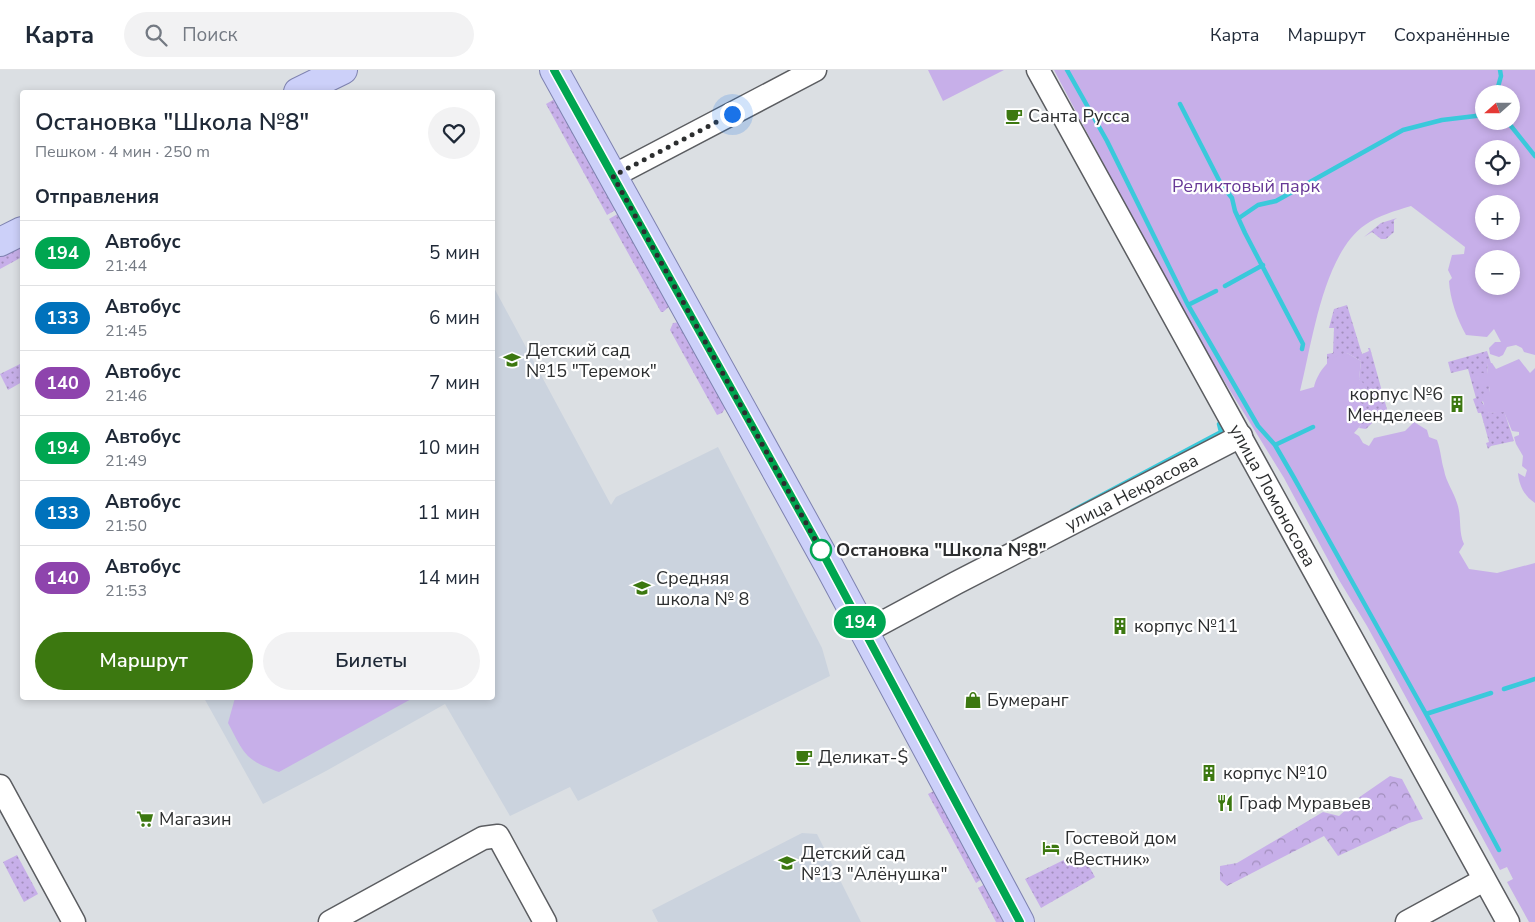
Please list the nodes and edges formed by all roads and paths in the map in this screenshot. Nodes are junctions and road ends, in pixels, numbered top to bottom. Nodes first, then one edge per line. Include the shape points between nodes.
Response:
1 (343, 70) edge
2 (554, 70) edge
3 (815, 70) edge
4 (1038, 70) edge
5 (302, 90) edge
6 (613, 176) junction
7 (20, 232) edge
8 (0, 242) edge
9 (1241, 436) junction
10 (865, 632) junction
11 (0, 786) edge
12 (1484, 880) junction
13 (74, 922) edge
14 (330, 922) edge
15 (545, 922) edge
16 (1020, 922) edge
17 (1407, 922) edge
18 (1508, 922) edge

1 - 5 main road
2 - 6 main road
3 - 6 street
4 - 9 street, улица Ломоносова
6 - 10 main road
7 - 8 main road
9 - 10 street, улица Некрасова
9 - 12 street, улица Ломоносова
10 - 16 main road
11 - 13 street
12 - 17 street
12 - 18 street, улица Ломоносова
14 - 15 street via 483,838 498,836

